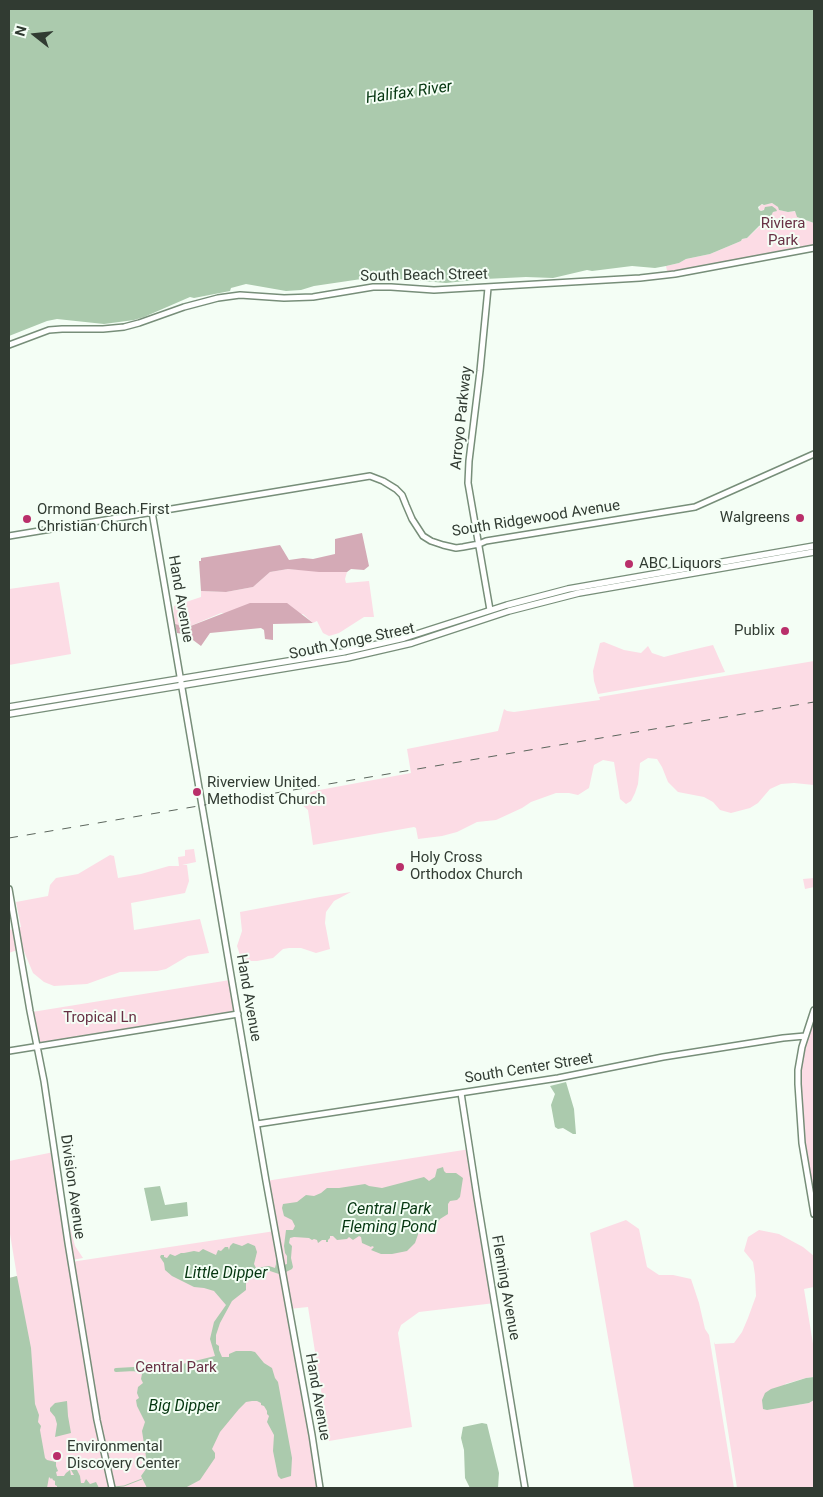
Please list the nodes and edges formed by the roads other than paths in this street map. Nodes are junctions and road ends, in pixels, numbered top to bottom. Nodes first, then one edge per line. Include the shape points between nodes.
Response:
1 (814, 248) edge
2 (488, 288) junction
3 (9, 345) edge
4 (814, 454) edge
5 (152, 512) junction
6 (9, 536) edge
7 (479, 544) junction
8 (814, 546) edge
9 (814, 552) edge
10 (721, 562) junction
11 (694, 570) junction
12 (714, 570) junction
13 (491, 614) junction
14 (284, 662) junction
15 (260, 673) junction
16 (182, 682) junction
17 (86, 694) junction
18 (79, 702) junction
19 (9, 707) edge
20 (9, 714) edge
21 (9, 890) edge
22 (814, 1010) edge
23 (238, 1014) junction
24 (805, 1036) junction
25 (37, 1046) junction
26 (9, 1051) edge
27 (461, 1093) junction
28 (257, 1124) junction
29 (814, 1214) edge
30 (112, 1488) edge
31 (320, 1488) edge
32 (525, 1488) edge

1 - 2 street, South Beach Street via 646,278
2 - 3 street, South Beach Street via 373,287 300,298 240,295 184,307 124,327 49,330
2 - 7 street, Arroyo Parkway via 468,483
4 - 7 street, South Ridgewood Avenue via 696,506
5 - 6 street, South Ridgewood Avenue
5 - 7 street, South Ridgewood Avenue via 370,476 402,495 417,529 431,541 456,548
5 - 16 street, Hand Avenue
7 - 13 street, Arroyo Parkway
8 - 10 main road
9 - 12 main road
10 - 11 main road
10 - 12 main road
11 - 12 main road
11 - 13 main road, South Yonge Street
11 - 13 main road via 549,593 499,607
13 - 14 main road, South Yonge Street via 384,644
13 - 15 main road, South Yonge Street via 430,638 385,650
14 - 15 main road via 282,666
14 - 16 main road, South Yonge Street
15 - 16 main road, South Yonge Street
16 - 17 main road, South Yonge Street
16 - 18 main road, South Yonge Street
16 - 23 street, Hand Avenue
17 - 18 main road
17 - 19 main road, South Yonge Street
18 - 20 main road, South Yonge Street
21 - 25 street, Division Avenue
22 - 24 street
23 - 25 street
23 - 28 street, Hand Avenue
24 - 27 street, South Center Street
24 - 29 street via 798,1070 799,1100 802,1143
25 - 26 street
25 - 30 street, Division Avenue via 83,1338
27 - 28 street, South Center Street
27 - 32 street, Fleming Avenue
28 - 31 street, Hand Avenue

